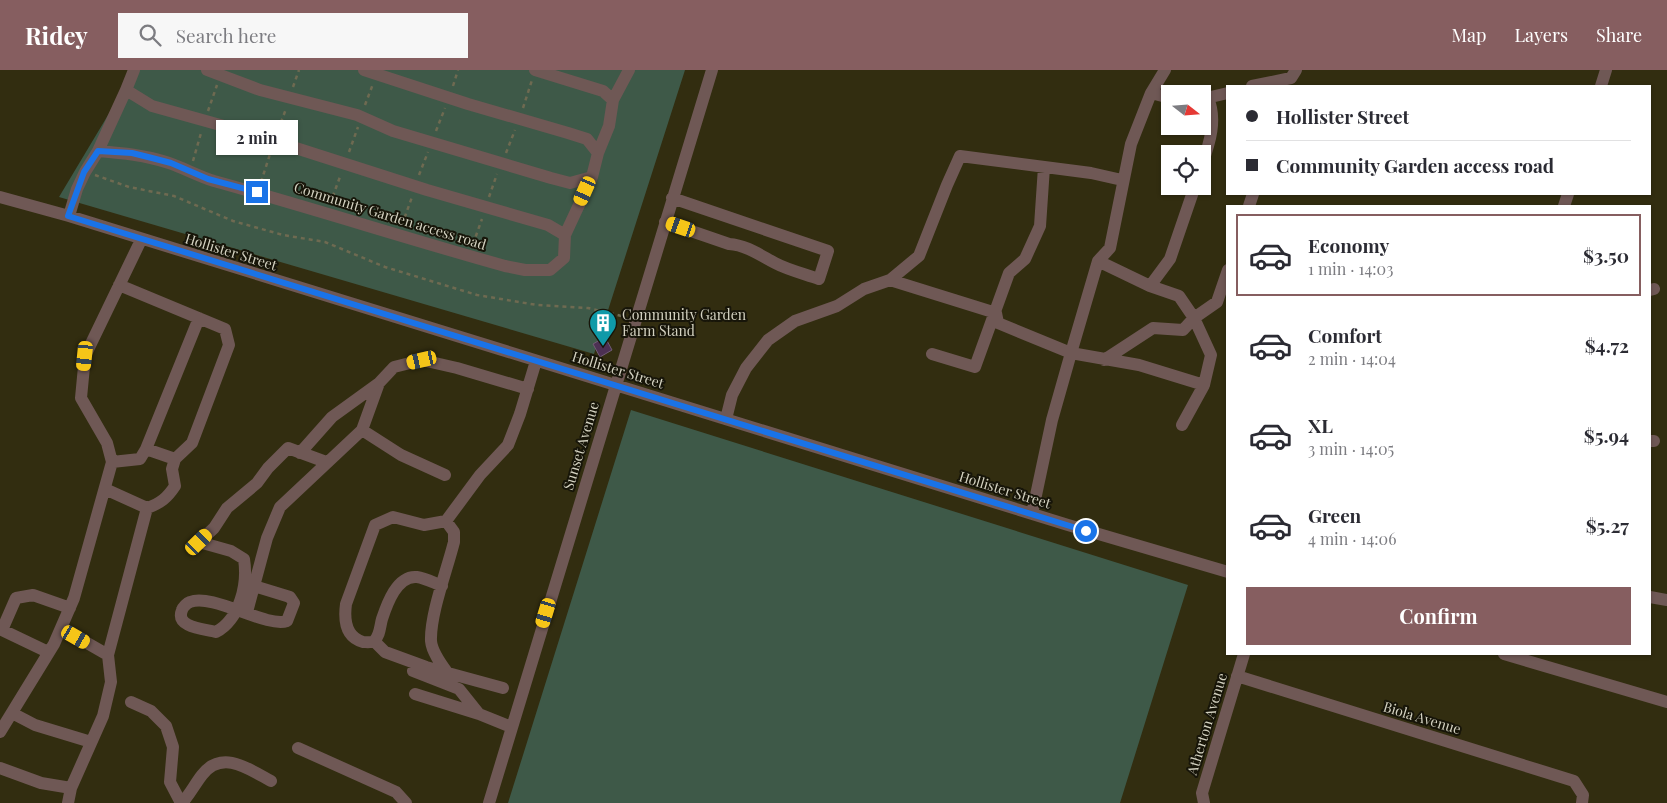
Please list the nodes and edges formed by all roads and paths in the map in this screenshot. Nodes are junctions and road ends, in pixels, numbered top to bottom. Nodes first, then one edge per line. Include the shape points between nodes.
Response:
1 (134, 70) edge
2 (207, 70) edge
3 (364, 70) edge
4 (536, 70) edge
5 (629, 70) edge
6 (712, 70) edge
7 (1165, 70) edge
8 (1606, 70) edge
9 (376, 75) junction
10 (1292, 78) edge
11 (1257, 85) edge
12 (1601, 85) edge
13 (126, 90) junction
14 (1151, 93) junction
15 (1226, 94) edge
16 (1161, 96) edge
17 (1211, 97) edge
18 (613, 100) junction
19 (1211, 107) edge
20 (361, 117) junction
21 (1211, 130) edge
22 (98, 151) junction
23 (598, 153) junction
24 (345, 163) junction
25 (1044, 167) junction
26 (84, 172) junction
27 (592, 177) junction
28 (1122, 180) junction
29 (1192, 195) edge
30 (0, 197) edge
31 (672, 198) junction
32 (326, 215) junction
33 (68, 216) junction
34 (665, 222) junction
35 (565, 235) junction
36 (141, 240) junction
37 (1098, 261) junction
38 (1226, 276) edge
39 (890, 280) junction
40 (119, 285) junction
41 (1150, 286) junction
42 (996, 313) junction
43 (199, 318) junction
44 (1194, 318) junction
45 (635, 321) junction
46 (1071, 353) junction
47 (932, 354) dead end
48 (1104, 360) junction
49 (536, 361) junction
50 (379, 382) junction
51 (615, 385) junction
52 (1204, 385) junction
53 (528, 389) junction
54 (726, 419) junction
55 (1182, 426) dead end
56 (362, 430) junction
57 (146, 449) junction
58 (300, 453) junction
59 (175, 458) junction
60 (112, 462) junction
61 (326, 462) junction
62 (445, 474) dead end
63 (105, 489) junction
64 (147, 508) junction
65 (1032, 514) junction
66 (446, 521) junction
67 (244, 559) junction
68 (260, 562) junction
69 (1226, 571) edge
70 (254, 586) junction
71 (442, 586) junction
72 (1651, 596) edge
73 (1667, 600) edge
74 (70, 608) junction
75 (242, 611) junction
76 (61, 628) junction
77 (1, 630) edge
78 (374, 641) junction
79 (48, 652) junction
80 (108, 655) junction
81 (1244, 655) edge
82 (1507, 655) edge
83 (413, 671) dead end
84 (447, 672) junction
85 (1237, 676) junction
86 (502, 688) dead end
87 (414, 694) dead end
88 (131, 702) dead end
89 (1667, 702) edge
90 (12, 713) junction
91 (480, 714) junction
92 (512, 727) junction
93 (0, 732) edge
94 (91, 742) junction
95 (298, 748) dead end
96 (0, 768) edge
97 (271, 781) dead end
98 (71, 788) junction
99 (68, 803) edge
100 (182, 803) edge
101 (406, 803) edge
102 (488, 803) edge
103 (1204, 803) edge
104 (1582, 803) edge

1 - 13 street
2 - 20 street via 260,90
3 - 9 street
4 - 18 street via 603,91
5 - 18 street, Community Garden access road
6 - 31 street, Sunset Avenue
7 - 14 street
8 - 12 street
9 - 20 path
9 - 23 street via 555,128 587,140
10 - 11 street
13 - 22 street
13 - 24 street via 152,106
14 - 16 street
14 - 28 street via 1131,144
15 - 17 street
18 - 23 street, Community Garden access road via 609,126
19 - 21 street
20 - 24 path
20 - 27 street via 452,150 570,183
22 - 26 street
22 - 32 street, Community Garden access road via 132,153 171,163 208,179
23 - 27 street, Community Garden access road
24 - 32 path
24 - 35 street via 548,225
25 - 28 street
25 - 39 street via 960,156 919,256
25 - 42 street via 1040,226 1025,259 1009,274
26 - 33 street
26 - 45 path via 129,187 174,196 233,221 283,236 325,242 385,267 477,295 537,305 588,308
27 - 35 street, Community Garden access road
28 - 37 street via 1110,248
29 - 41 street via 1170,258
30 - 33 street, Hollister Street
31 - 34 street, Sunset Avenue
31 - 34 street via 828,251 819,279 738,245
32 - 35 street, Community Garden access road via 525,270 550,270 564,258
33 - 36 street, Hollister Street
34 - 45 street, Sunset Avenue
36 - 40 street
36 - 49 street, Hollister Street
37 - 41 street
37 - 46 street
38 - 44 street via 1217,302
39 - 42 street
39 - 54 street via 864,289 837,306 795,321 768,340 746,368 732,395
40 - 43 street
40 - 60 street via 85,356 81,398 107,444
41 - 44 street via 1179,296
42 - 46 street via 998,324
42 - 47 street via 975,368
43 - 57 street
43 - 59 street via 225,329 229,345 192,443
44 - 48 street via 1183,330 1153,328
44 - 52 street via 1211,354
45 - 51 street, Sunset Avenue
46 - 48 street
46 - 65 street via 1052,420
48 - 52 street via 1139,365
49 - 51 street, Hollister Street
49 - 53 street
50 - 53 street via 394,367 422,360
50 - 56 street
50 - 58 street via 332,417
51 - 54 street, Hollister Street
51 - 92 street, Sunset Avenue
52 - 55 street
53 - 66 street via 508,445 480,475
54 - 65 street, Hollister Street
56 - 61 street
56 - 62 street via 401,455
57 - 59 street
57 - 60 street via 140,459
58 - 61 street
58 - 67 street via 288,448 199,542 231,551
59 - 64 street via 172,469 174,486 166,499
60 - 63 street
61 - 68 street via 280,507
63 - 64 street
63 - 74 street
64 - 80 street
65 - 69 street, Hollister Street
66 - 71 street via 454,532 454,542
66 - 78 street via 424,525 393,516 375,524 344,618 346,628 355,638
67 - 68 street
67 - 75 street via 246,574
68 - 70 street
70 - 75 street
70 - 75 street via 290,597 294,603 292,611 287,621 281,623
71 - 78 street via 415,577 402,582 391,597
71 - 84 street via 431,643
72 - 73 street
74 - 76 street
74 - 77 street via 33,595 16,598
76 - 79 street
76 - 80 street
77 - 79 street
78 - 84 street via 385,652
79 - 90 street
80 - 94 street via 111,682 103,716
81 - 85 street, Atherton Avenue
82 - 89 street
83 - 91 street via 459,689
84 - 86 street
85 - 103 street, Atherton Avenue via 1202,792
85 - 104 street, Biola Avenue via 1574,781 1583,795
87 - 91 street
88 - 100 street via 151,711 166,726 173,747 170,782
90 - 93 street
90 - 94 street via 35,725
91 - 92 street
92 - 102 street, Sunset Avenue
94 - 98 street
95 - 101 street via 396,792
96 - 98 street via 41,783
97 - 100 street via 234,762 223,761 212,765
98 - 99 street

